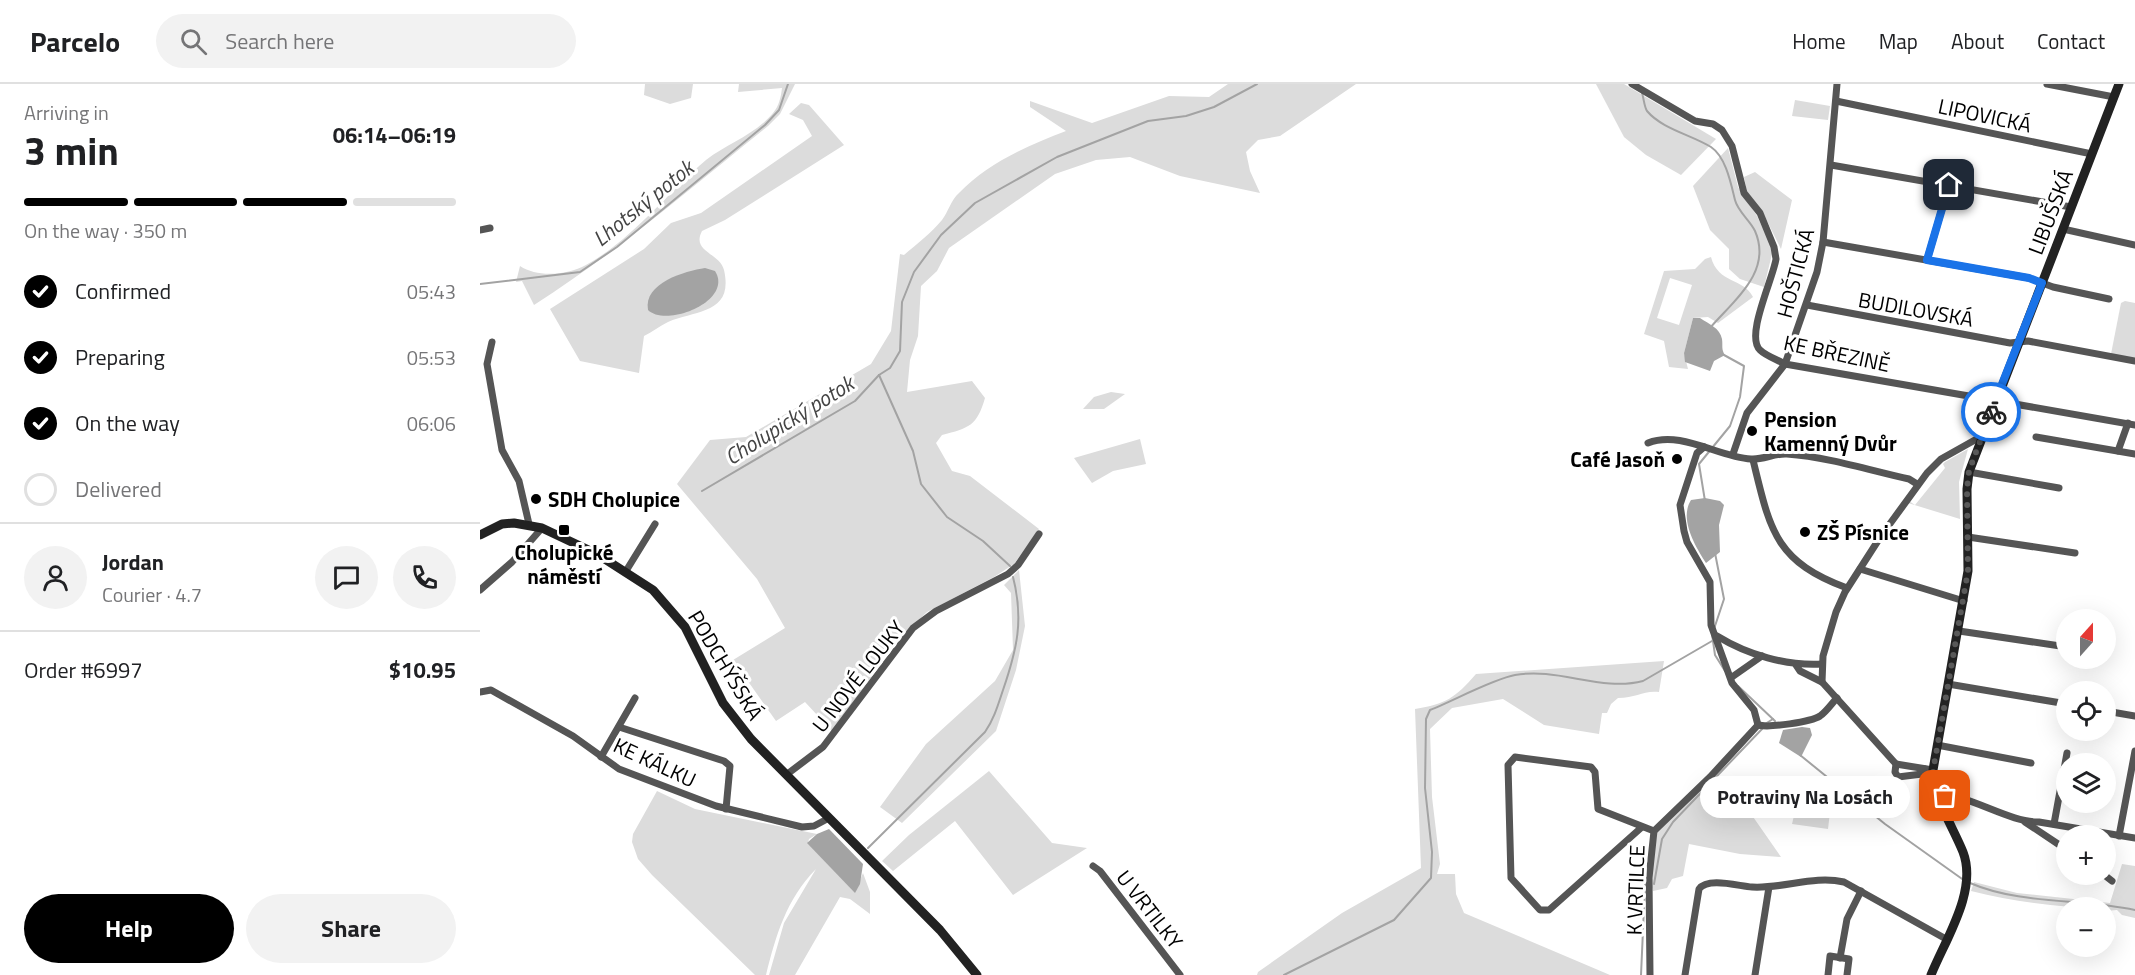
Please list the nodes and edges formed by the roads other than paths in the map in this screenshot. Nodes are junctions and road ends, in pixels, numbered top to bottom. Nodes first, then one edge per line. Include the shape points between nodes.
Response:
1 (1837, 84) edge
2 (2047, 84) edge
3 (2119, 84) edge
4 (1635, 86) edge
5 (2114, 97) junction
6 (1836, 101) junction
7 (2092, 154) junction
8 (1831, 165) junction
9 (1949, 185) junction
10 (2071, 207) junction
11 (490, 228) dead end
12 (2063, 229) junction
13 (480, 230) edge
14 (1823, 242) junction
15 (2135, 245) edge
16 (1927, 260) junction
17 (2042, 283) junction
18 (2109, 300) dead end
19 (1807, 305) junction
20 (492, 342) dead end
21 (2019, 342) junction
22 (2135, 361) edge
23 (1785, 364) junction
24 (1996, 400) junction
25 (2132, 424) edge
26 (1982, 436) junction
27 (2036, 437) dead end
28 (1648, 443) dead end
29 (1708, 448) junction
30 (2118, 452) junction
31 (1733, 454) junction
32 (2135, 454) edge
33 (1753, 460) junction
34 (1969, 471) junction
35 (1917, 484) junction
36 (2059, 488) dead end
37 (529, 524) junction
38 (655, 524) dead end
39 (542, 528) junction
40 (1039, 534) dead end
41 (480, 535) edge
42 (1968, 537) junction
43 (2075, 553) dead end
44 (1860, 569) junction
45 (626, 571) junction
46 (1847, 588) junction
47 (480, 590) edge
48 (1964, 601) junction
49 (1959, 631) junction
50 (1714, 632) junction
51 (2056, 645) edge
52 (1762, 656) junction
53 (1822, 664) junction
54 (1796, 665) junction
55 (1732, 677) junction
56 (1822, 682) junction
57 (1948, 684) junction
58 (480, 692) edge
59 (635, 698) dead end
60 (1837, 698) junction
61 (2056, 702) edge
62 (2116, 713) edge
63 (2135, 716) edge
64 (1762, 726) junction
65 (619, 727) junction
66 (1937, 745) junction
67 (2135, 751) edge
68 (601, 757) junction
69 (2031, 763) dead end
70 (1896, 764) junction
71 (1929, 770) junction
72 (786, 775) junction
73 (1937, 796) junction
74 (726, 809) junction
75 (2056, 813) edge
76 (829, 818) junction
77 (2025, 822) junction
78 (2054, 825) junction
79 (1642, 827) junction
80 (1654, 831) junction
81 (2119, 836) junction
82 (2135, 838) edge
83 (2056, 843) edge
84 (1093, 866) dead end
85 (1769, 887) junction
86 (1861, 891) junction
87 (1946, 939) junction
88 (1840, 958) junction
89 (977, 975) edge
90 (1180, 975) edge
91 (1650, 975) edge
92 (1685, 975) edge
93 (1755, 975) edge
94 (1828, 975) edge
95 (1847, 975) edge
96 (1931, 975) edge

1 - 6 street, HOŠTICKÁ
2 - 5 street
3 - 5 street, LIBUŠSKÁ
4 - 23 street, KE BŘEZINĚ via 1695,121 1713,124 1732,146 1744,193 1760,213 1776,259 1758,318 1756,344
5 - 7 street, LIBUŠSKÁ
6 - 7 street, LIPOVICKÁ
6 - 8 street, HOŠTICKÁ
7 - 10 street, LIBUŠSKÁ
8 - 9 street
8 - 14 street, HOŠTICKÁ
9 - 10 street
9 - 16 street
10 - 12 street, LIBUŠSKÁ
11 - 13 street
12 - 15 street
12 - 17 street, LIBUŠSKÁ
14 - 16 street
14 - 19 street, HOŠTICKÁ
16 - 17 street
17 - 18 street
17 - 21 street, LIBUŠSKÁ
19 - 21 street, BUDILOVSKÁ
19 - 23 street, HOŠTICKÁ
20 - 37 street via 487,364 502,450 519,481
21 - 22 street, BUDILOVSKÁ
21 - 24 street, LIBUŠSKÁ
23 - 24 street, KE BŘEZINĚ
23 - 31 street, HOŠTICKÁ via 1748,413
24 - 25 street, KE BŘEZINĚ
24 - 26 street, LIBUŠSKÁ
25 - 30 street
26 - 34 street, LIBUŠSKÁ
26 - 35 street via 1941,459
27 - 30 street
28 - 29 street via 1673,441
29 - 31 street
29 - 50 street via 1696,453 1680,505 1687,542 1711,587
30 - 32 street
31 - 33 street
33 - 35 street via 1785,454 1808,457
33 - 46 street via 1776,538 1809,571
34 - 36 street
34 - 42 street, LIBUŠSKÁ
35 - 44 street
37 - 39 street, PODCHÝŠSKÁ
37 - 41 street, PODCHÝŠSKÁ via 502,524
38 - 45 street
39 - 45 street, PODCHÝŠSKÁ
39 - 47 street
40 - 72 street, U NOVÉ LOUKY via 1008,574 936,611 913,628 823,747
42 - 43 street
42 - 48 street, LIBUŠSKÁ
44 - 46 street
44 - 48 street
45 - 72 street, PODCHÝŠSKÁ via 671,609 723,704
46 - 53 street via 1828,636
48 - 49 street, LIBUŠSKÁ
49 - 51 street
49 - 57 street, LIBUŠSKÁ
50 - 52 street via 1737,649
50 - 55 street
52 - 54 street
52 - 55 street
53 - 54 street
53 - 56 street
54 - 56 street
55 - 64 street
56 - 60 street
57 - 61 street
57 - 66 street, LIBUŠSKÁ
58 - 68 street, KE KÁLKU via 491,690 573,736
59 - 65 street
60 - 64 street via 1814,719
60 - 70 street
62 - 63 street
64 - 80 street, K VRTILCE
65 - 68 street
65 - 74 street via 724,761 730,766 731,775
66 - 69 street
66 - 71 street, LIBUŠSKÁ
67 - 81 street
68 - 74 street, KE KÁLKU via 620,769
70 - 71 street
70 - 71 street via 1895,772 1903,778
71 - 73 street, LIBUŠSKÁ
72 - 76 street, PODCHÝŠSKÁ
73 - 77 street via 1976,804
73 - 87 street, LIBUŠSKÁ via 1964,854 1967,881
74 - 76 street, KE KÁLKU via 802,827
75 - 78 street
76 - 89 street, PODCHÝŠSKÁ via 940,930
77 - 78 street
77 - 83 street
78 - 81 street
79 - 79 street via 1549,910 1540,910 1511,878 1508,765 1515,757 1591,767 1595,772 1598,809
79 - 80 street
80 - 91 street, K VRTILCE via 1648,878
81 - 82 street
84 - 90 street, U VRTILKY
85 - 86 street via 1831,879
85 - 92 street via 1702,885 1696,899
85 - 93 street
86 - 87 street
86 - 88 street via 1847,919
87 - 96 street, LIBUŠSKÁ
88 - 94 street via 1830,956
88 - 95 street via 1849,959

